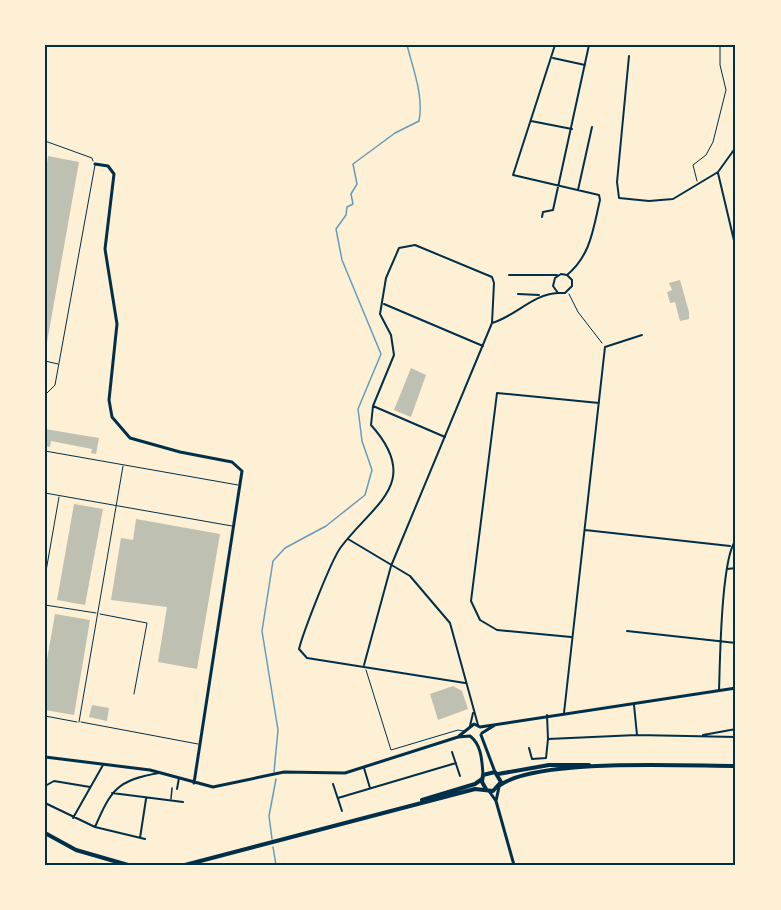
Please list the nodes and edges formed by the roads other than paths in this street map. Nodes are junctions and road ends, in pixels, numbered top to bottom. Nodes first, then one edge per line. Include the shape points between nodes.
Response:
1 (555, 45) edge
2 (590, 45) edge
3 (629, 56) dead end
4 (551, 58) junction
5 (585, 65) junction
6 (531, 120) junction
7 (592, 127) dead end
8 (572, 129) junction
9 (45, 141) edge
10 (736, 147) edge
11 (95, 164) junction
12 (718, 172) junction
13 (559, 186) junction
14 (578, 190) junction
15 (542, 217) dead end
16 (736, 249) edge
17 (509, 275) dead end
18 (557, 275) junction
19 (567, 275) junction
20 (558, 293) junction
21 (518, 294) dead end
22 (541, 295) junction
23 (384, 304) junction
24 (492, 323) junction
25 (642, 335) dead end
26 (483, 345) junction
27 (45, 361) edge
28 (59, 364) junction
29 (45, 394) edge
30 (600, 403) junction
31 (373, 406) junction
32 (445, 437) junction
33 (45, 451) edge
34 (123, 466) junction
35 (242, 486) junction
36 (45, 493) edge
37 (60, 496) junction
38 (117, 506) junction
39 (234, 527) junction
40 (585, 530) junction
41 (348, 539) junction
42 (736, 540) edge
43 (730, 546) junction
44 (391, 566) junction
45 (736, 568) edge
46 (727, 569) junction
47 (45, 578) edge
48 (45, 605) edge
49 (99, 614) junction
50 (627, 631) dead end
51 (571, 637) junction
52 (721, 642) junction
53 (736, 643) edge
54 (364, 665) junction
55 (465, 683) junction
56 (736, 688) edge
57 (719, 691) junction
58 (134, 694) dead end
59 (634, 705) junction
60 (473, 713) junction
61 (564, 713) junction
62 (546, 715) junction
63 (45, 716) edge
64 (79, 722) junction
65 (499, 723) junction
66 (479, 726) junction
67 (470, 727) junction
68 (736, 729) edge
69 (465, 731) junction
70 (481, 734) junction
71 (637, 735) junction
72 (703, 735) junction
73 (458, 737) junction
74 (472, 737) junction
75 (736, 737) edge
76 (548, 739) junction
77 (200, 744) junction
78 (529, 748) dead end
79 (452, 752) dead end
80 (45, 756) edge
81 (105, 763) junction
82 (456, 763) junction
83 (598, 766) junction
84 (736, 766) edge
85 (364, 768) junction
86 (161, 772) junction
87 (496, 773) junction
88 (460, 776) dead end
89 (482, 777) junction
90 (179, 778) junction
91 (194, 783) junction
92 (333, 784) dead end
93 (45, 786) edge
94 (500, 786) junction
95 (91, 787) junction
96 (172, 788) dead end
97 (370, 788) junction
98 (177, 789) dead end
99 (487, 790) junction
100 (111, 793) junction
101 (338, 798) junction
102 (146, 799) junction
103 (171, 801) junction
104 (496, 801) junction
105 (183, 802) dead end
106 (45, 803) edge
107 (342, 811) dead end
108 (379, 814) junction
109 (73, 819) junction
110 (95, 827) junction
111 (45, 833) edge
112 (140, 838) junction
113 (145, 839) dead end
114 (128, 865) edge
115 (184, 865) edge
116 (514, 865) edge

1 - 4 street
2 - 5 street
3 - 12 street via 617,182 619,198 674,199
4 - 5 street
4 - 6 street
5 - 8 street
6 - 8 street
6 - 13 street via 513,175
7 - 14 street
8 - 13 street
9 - 11 lane via 92,158
10 - 12 street
11 - 28 lane
11 - 35 street via 108,166 114,174 105,249 117,324 109,400 112,417 130,438 232,462 242,471
12 - 16 street
13 - 14 street
13 - 15 street via 553,210 543,212
14 - 19 street via 598,195 600,200 586,254
17 - 18 street
18 - 19 street
18 - 20 street via 553,283
19 - 20 street via 573,283 568,292
20 - 22 street
21 - 22 street
22 - 24 street
23 - 24 street via 386,278 396,254 401,246 415,245 492,277
23 - 26 street
23 - 31 street via 380,314 391,336 394,355
24 - 26 street
25 - 30 street via 605,347
26 - 32 street
27 - 28 lane
28 - 29 lane via 55,385
30 - 40 street
30 - 51 street via 497,393 473,570 471,601 480,620 497,630
31 - 32 street
31 - 41 street via 371,424 385,440 393,467 391,484 382,503
32 - 44 street
33 - 34 lane
34 - 35 lane
34 - 38 lane
35 - 39 street
36 - 37 lane
37 - 38 lane
37 - 47 lane
38 - 39 lane
38 - 49 lane
39 - 77 street
40 - 43 street
40 - 51 street
41 - 44 street
41 - 54 street via 336,556 300,651 307,658
42 - 43 street
43 - 46 street
44 - 54 street
44 - 55 street via 410,576 450,623
45 - 46 street
46 - 52 street
48 - 49 lane
49 - 58 lane via 147,623
49 - 64 lane
50 - 52 street
51 - 61 street
52 - 53 street
52 - 57 street
54 - 55 street
54 - 69 lane via 391,750
55 - 60 street
56 - 57 street
57 - 59 street
59 - 61 street
59 - 71 street
60 - 66 street
60 - 67 street
61 - 62 street
62 - 65 street
62 - 76 street
63 - 64 lane
64 - 77 lane
65 - 66 street
65 - 70 street
66 - 67 street
66 - 70 street
67 - 69 street
67 - 74 street
68 - 72 street
69 - 73 street
70 - 74 street
70 - 87 street
71 - 72 street
71 - 76 street
72 - 75 street
73 - 74 street
73 - 85 street
74 - 89 street via 480,751
76 - 78 street via 546,758 532,759
77 - 91 street
79 - 82 street
80 - 81 street
81 - 86 street
81 - 95 street
82 - 88 street
82 - 97 street
83 - 84 main road
83 - 87 main road via 549,765
83 - 94 main road via 535,772
85 - 91 street via 345,773 284,772 213,787
85 - 97 street
86 - 90 street
86 - 100 street via 139,776
87 - 89 main road
87 - 94 main road
89 - 99 main road
89 - 108 main road via 475,784
90 - 91 street
90 - 98 street
92 - 101 street
93 - 95 street via 54,781
94 - 99 main road
94 - 104 street
95 - 109 street
96 - 103 street
97 - 101 street
99 - 104 street
99 - 108 main road via 475,789
100 - 102 street
100 - 110 street
101 - 107 street
102 - 103 street
102 - 112 street
103 - 105 street
104 - 116 street
106 - 109 street
108 - 115 main road
109 - 110 street
110 - 112 street
111 - 114 main road via 76,850
112 - 113 street

